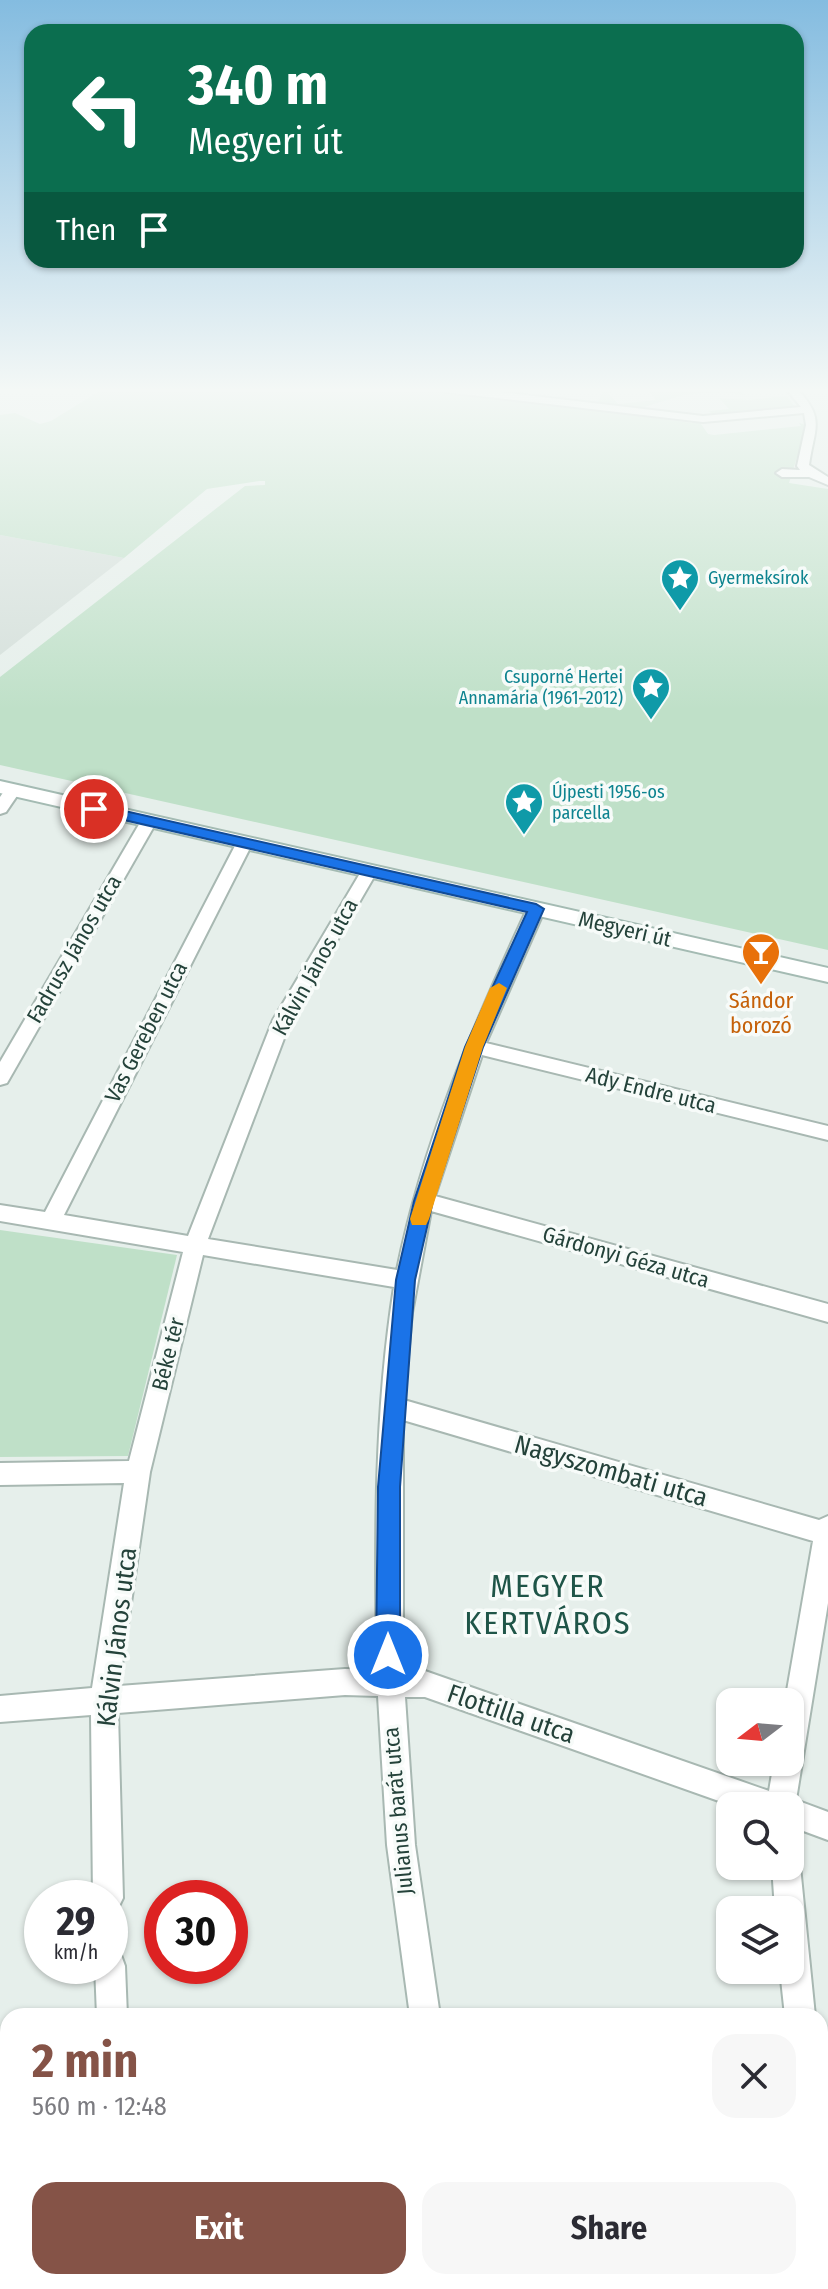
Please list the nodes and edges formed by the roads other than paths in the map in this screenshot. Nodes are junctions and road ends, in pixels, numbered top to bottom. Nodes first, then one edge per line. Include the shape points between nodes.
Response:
1 (6, 789) edge
2 (0, 809) edge
3 (149, 821) junction
4 (245, 842) junction
5 (370, 870) junction
6 (536, 909) junction
7 (828, 975) edge
8 (474, 1047) junction
9 (0, 1078) edge
10 (828, 1133) edge
11 (423, 1201) junction
12 (0, 1213) edge
13 (50, 1222) junction
14 (195, 1246) junction
15 (405, 1280) junction
16 (828, 1313) edge
17 (393, 1407) junction
18 (138, 1472) junction
19 (0, 1474) edge
20 (828, 1532) edge
21 (388, 1683) junction
22 (801, 1688) edge
23 (104, 1700) junction
24 (0, 1709) edge
25 (733, 1792) edge
26 (804, 1817) edge
27 (828, 1826) edge
28 (108, 1880) edge
29 (111, 1984) edge
30 (797, 1984) edge
31 (112, 2008) edge
32 (424, 2008) edge
33 (799, 2008) edge

1 - 2 street
1 - 3 main road, Megyeri út
3 - 4 main road, Megyeri út
3 - 9 street, Fadrusz János utca
4 - 5 main road, Megyeri út
4 - 13 street, Vas Gereben utca
5 - 6 main road, Megyeri út
5 - 14 street, Kálvin János utca via 282,1020
6 - 7 main road, Megyeri út
6 - 8 street, Julianus barát utca
8 - 10 street, Ady Endre utca
8 - 11 street, Julianus barát utca
11 - 15 street, Julianus barát utca
11 - 16 street, Gárdonyi Géza utca
12 - 13 street
13 - 14 street
14 - 15 street
14 - 18 street, Béke tér
15 - 17 street, Julianus barát utca
17 - 20 street, Nagyszombati utca
17 - 21 street, Julianus barát utca
18 - 19 street
18 - 23 street, Kálvin János utca
20 - 22 street
21 - 23 street, Flottilla utca
21 - 25 street, Flottilla utca via 425,1684
21 - 32 street, Julianus barát utca via 404,1894
23 - 24 street, Flottilla utca
23 - 28 street, Kálvin János utca
26 - 27 street
29 - 31 street
30 - 33 street

